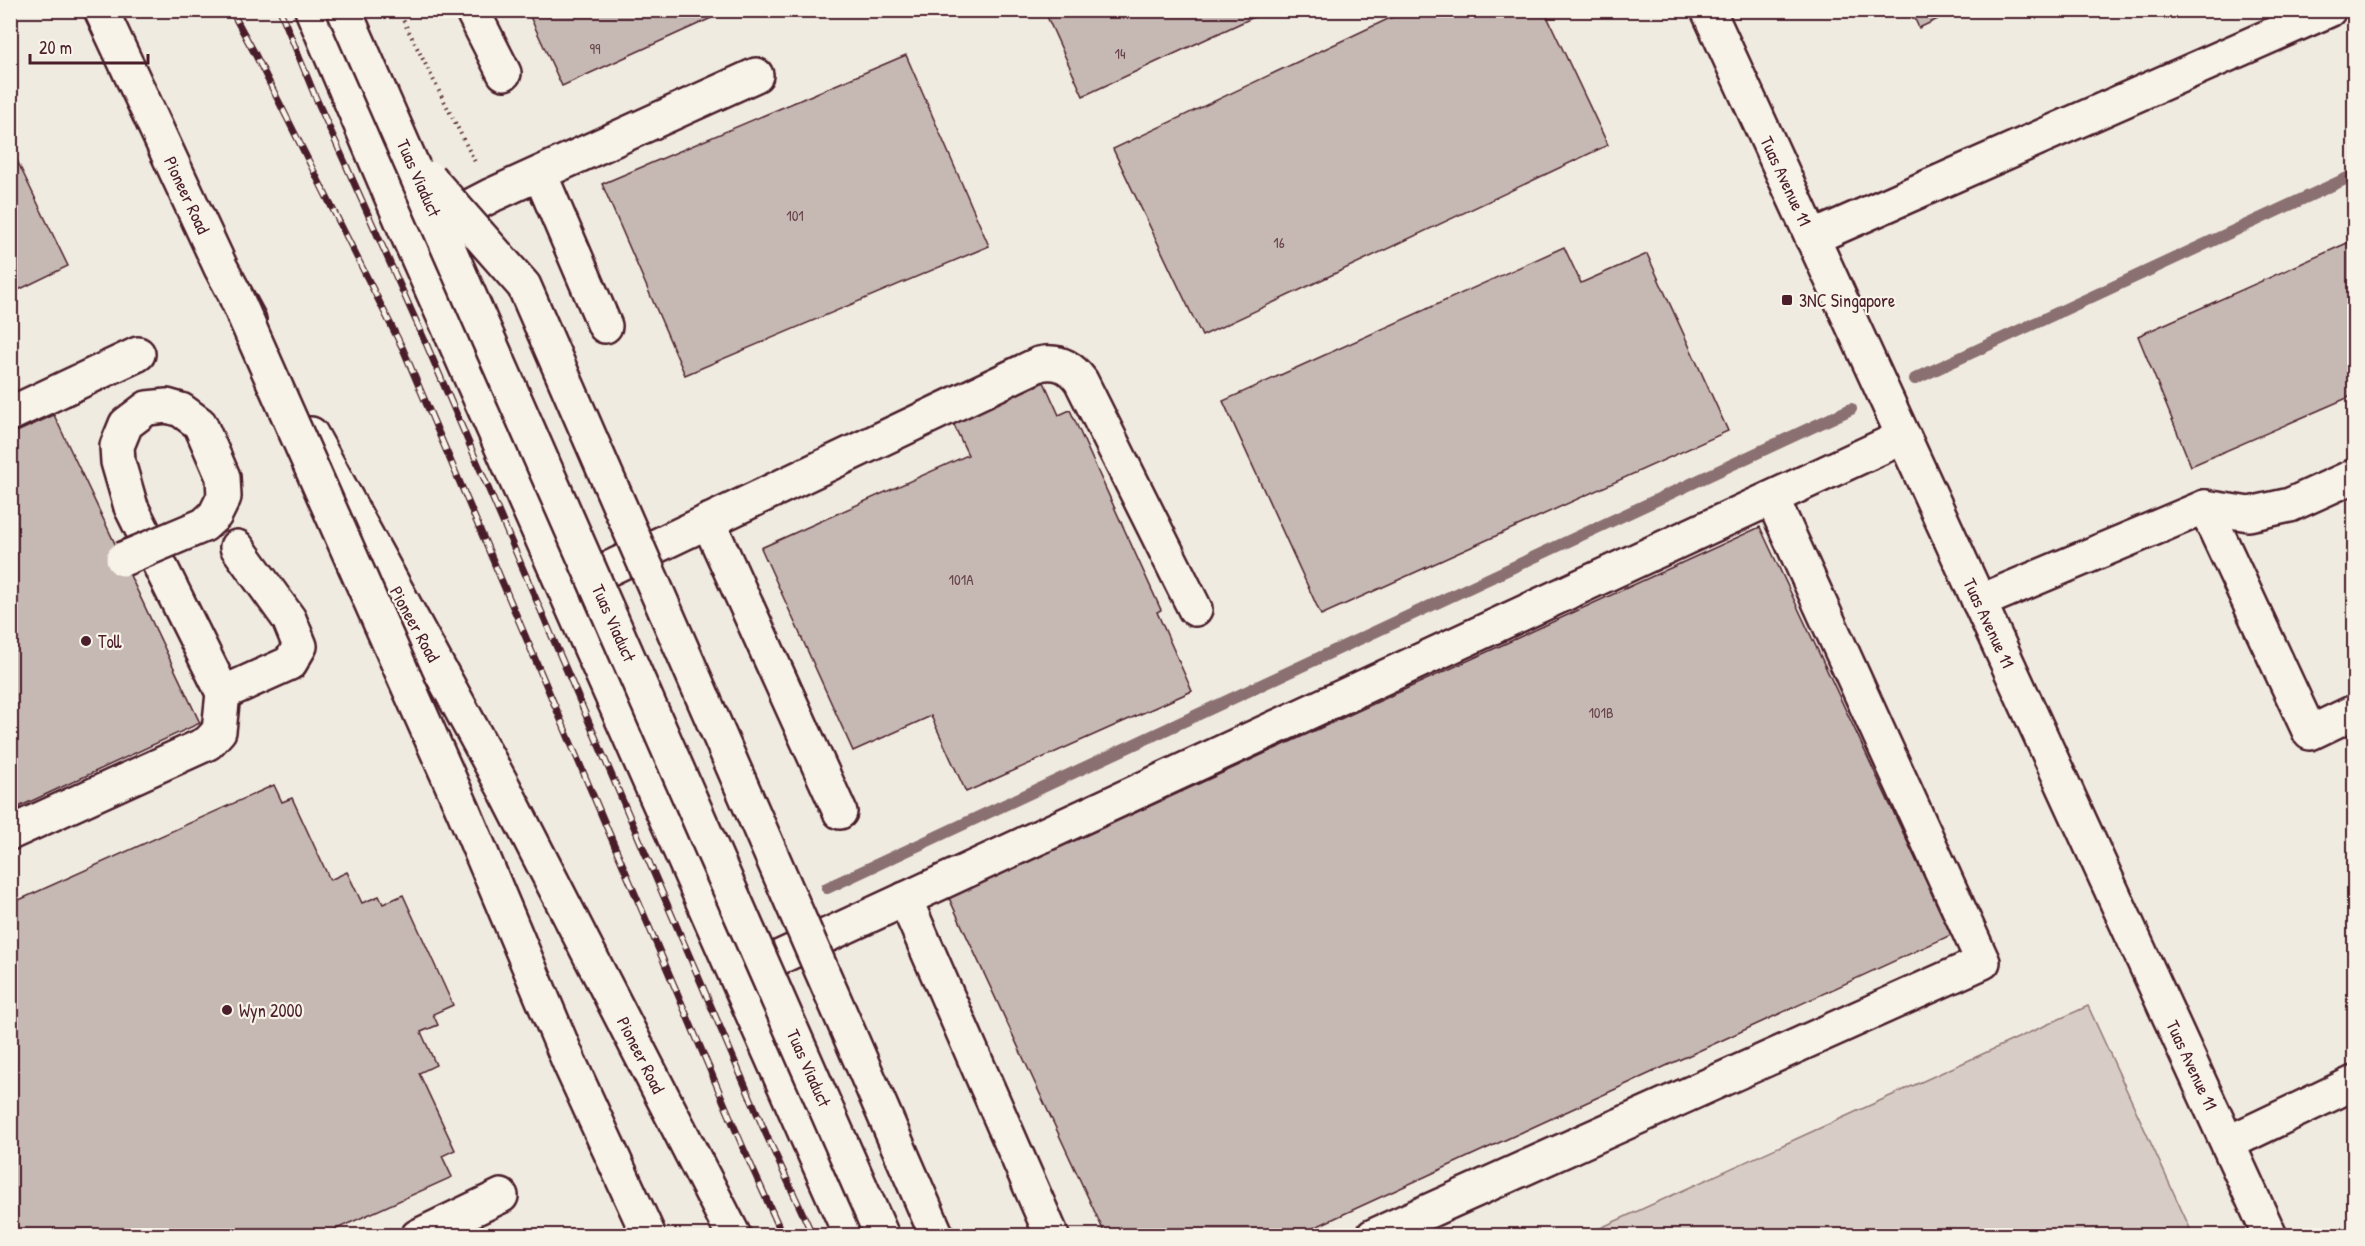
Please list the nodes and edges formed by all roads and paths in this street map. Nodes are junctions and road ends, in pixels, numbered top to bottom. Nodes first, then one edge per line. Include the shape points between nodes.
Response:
1 (102, 10) edge
2 (312, 10) edge
3 (344, 10) edge
4 (472, 10) edge
5 (1708, 10) edge
6 (2329, 10) edge
7 (504, 73) dead end
8 (756, 75) dead end
9 (408, 154) junction
10 (540, 174) junction
11 (409, 238) junction
12 (1812, 238) junction
13 (235, 295) junction
14 (605, 326) dead end
15 (138, 354) dead end
16 (10, 414) edge
17 (1903, 437) junction
18 (2355, 476) edge
19 (1772, 498) junction
20 (2205, 507) junction
21 (708, 521) junction
22 (237, 547) dead end
23 (123, 559) dead end
24 (565, 589) junction
25 (1979, 602) junction
26 (1195, 609) dead end
27 (223, 693) junction
28 (2355, 712) edge
29 (840, 812) dead end
30 (10, 833) edge
31 (905, 899) junction
32 (737, 977) junction
33 (2355, 1083) edge
34 (2228, 1143) junction
35 (501, 1196) dead end
36 (418, 1236) edge
37 (649, 1236) edge
38 (734, 1236) edge
39 (851, 1236) edge
40 (882, 1236) edge
41 (937, 1236) edge
42 (1052, 1236) edge
43 (1373, 1236) edge
44 (2270, 1236) edge

1 - 13 main road, Pioneer Road
2 - 11 main road
3 - 9 main road, Tuas Viaduct, bridge
4 - 7 main road
5 - 12 main road, Tuas Avenue 11
6 - 12 main road
8 - 10 main road
9 - 40 main road, Tuas Viaduct, bridge
9 - 41 main road, bridge via 524,286
10 - 11 main road
10 - 14 main road
11 - 24 main road
12 - 17 main road, Tuas Avenue 11
13 - 37 main road, bridge via 464,812 570,1064
13 - 38 main road, Pioneer Road via 504,788
15 - 16 main road
17 - 19 main road
17 - 25 main road, Tuas Avenue 11
18 - 20 main road via 2290,506 2249,514
19 - 31 main road
19 - 43 main road via 1983,962
20 - 25 main road
20 - 28 main road via 2310,733
21 - 24 main road
21 - 26 main road via 1039,364 1052,362 1072,370 1081,381
21 - 29 main road
22 - 27 main road via 289,619 300,646 290,663
23 - 27 main road, bridge via 204,525 215,515 224,497 223,477 200,424 181,410 167,406 147,408 126,424 117,446 118,462 131,507
24 - 32 main road
25 - 34 main road, Tuas Avenue 11
27 - 30 main road via 219,731 208,743
31 - 32 main road
31 - 42 main road
32 - 39 main road
33 - 34 main road
34 - 44 main road, Tuas Avenue 11
35 - 36 main road

